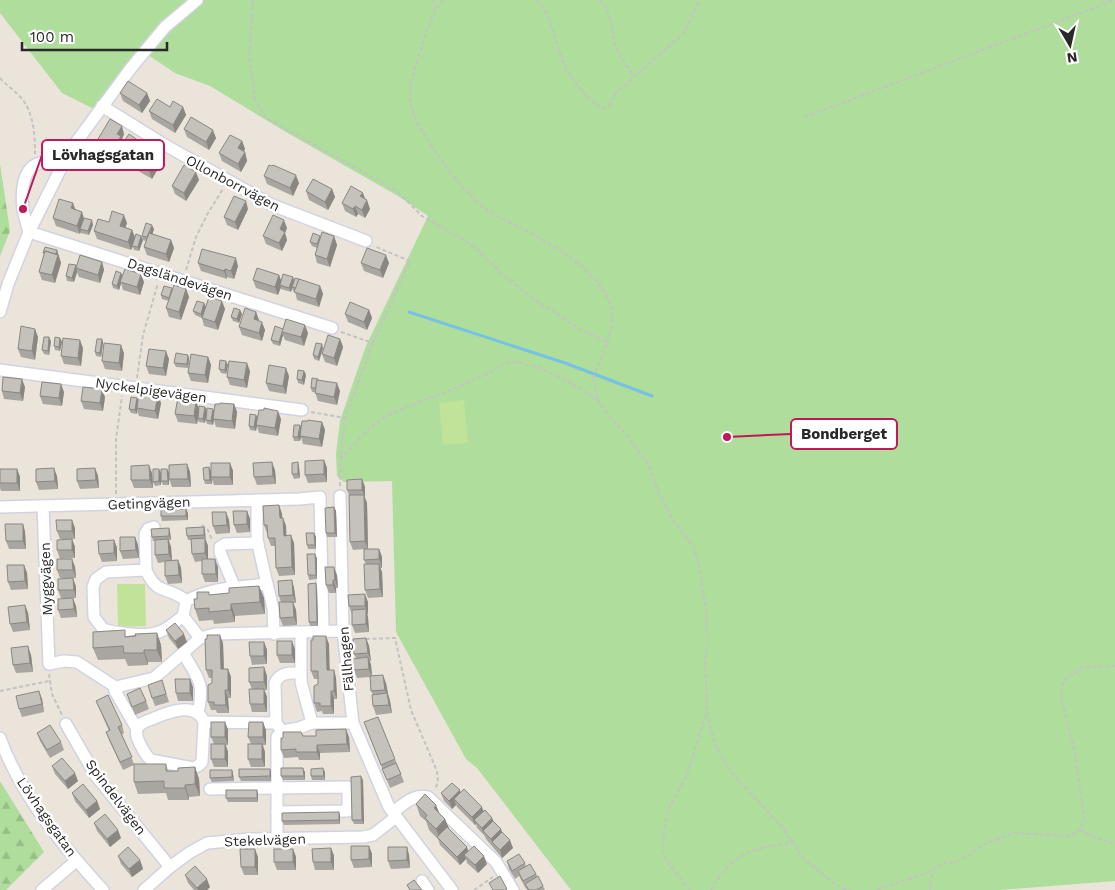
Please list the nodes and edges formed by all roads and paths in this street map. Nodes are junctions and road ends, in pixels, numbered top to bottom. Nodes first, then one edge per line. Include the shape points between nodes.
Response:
1 (197, 0) edge
2 (253, 0) edge
3 (432, 0) edge
4 (443, 0) edge
5 (537, 0) edge
6 (599, 0) edge
7 (700, 0) edge
8 (1115, 0) edge
9 (436, 9) junction
10 (636, 77) junction
11 (0, 78) edge
12 (102, 106) junction
13 (805, 117) dead end
14 (35, 164) junction
15 (60, 167) junction
16 (228, 182) junction
17 (28, 232) junction
18 (366, 241) joint
19 (161, 273) junction
20 (183, 280) junction
21 (0, 312) edge
22 (332, 328) joint
23 (606, 342) junction
24 (373, 343) junction
25 (0, 370) edge
26 (123, 386) junction
27 (136, 388) junction
28 (598, 400) junction
29 (302, 410) joint
30 (345, 418) junction
31 (340, 459) junction
32 (340, 496) joint
33 (257, 500) junction
34 (116, 503) junction
35 (43, 506) junction
36 (0, 507) edge
37 (202, 526) edge
38 (154, 527) edge
39 (258, 542) junction
40 (220, 547) junction
41 (146, 570) junction
42 (268, 584) junction
43 (234, 586) junction
44 (186, 601) junction
45 (183, 616) junction
46 (323, 626) dead end
47 (343, 631) junction
48 (301, 633) junction
49 (274, 634) junction
50 (200, 638) junction
51 (361, 639) edge
52 (184, 653) junction
53 (49, 664) junction
54 (1115, 666) edge
55 (300, 673) junction
56 (50, 681) junction
57 (117, 688) junction
58 (0, 692) edge
59 (706, 711) junction
60 (201, 717) junction
61 (312, 723) junction
62 (353, 723) junction
63 (66, 724) joint
64 (279, 727) junction
65 (137, 729) junction
66 (0, 738) edge
67 (276, 788) junction
68 (210, 789) dead end
69 (428, 797) junction
70 (277, 812) junction
71 (395, 814) junction
72 (1080, 830) junction
73 (278, 838) junction
74 (792, 843) junction
75 (1115, 843) edge
76 (76, 861) junction
77 (170, 866) junction
78 (932, 870) junction
79 (501, 871) junction
80 (42, 890) edge
81 (103, 890) edge
82 (144, 890) edge
83 (452, 890) edge
84 (474, 890) edge
85 (513, 890) edge
86 (690, 890) edge
87 (711, 890) edge
88 (849, 890) edge
89 (877, 890) edge
90 (930, 890) edge

1 - 12 street via 166,27
2 - 23 path via 252,84 255,100 266,118 396,190 422,216 473,246 532,297
3 - 9 path
4 - 9 path
5 - 10 path via 547,10 566,67 587,97 602,109 610,105 615,94
6 - 10 path via 611,21 616,48
7 - 10 path via 684,34
8 - 13 path
9 - 23 path via 411,82 412,116 464,189 492,213 577,262 603,289 611,304 613,321
11 - 14 path via 23,100 30,112
12 - 15 street
12 - 16 street, Ollonborrvägen
14 - 15 street via 46,162
14 - 17 street via 25,176 23,190
15 - 17 street
16 - 18 street, Ollonborrvägen via 272,205
16 - 20 path via 196,237
17 - 19 street, Dagsländevägen
17 - 21 street
18 - 24 path via 410,262
19 - 20 street, Dagsländevägen
19 - 27 path via 143,335
20 - 22 street, Dagsländevägen
22 - 24 path
23 - 28 path via 592,378
24 - 30 path
25 - 26 street, Nyckelpigevägen
26 - 27 street, Nyckelpigevägen
26 - 34 path via 116,439
27 - 29 street, Nyckelpigevägen
28 - 31 path via 538,367 518,362 505,363 448,391 391,413 371,427
28 - 59 path via 649,466 672,520 694,547 706,611
29 - 30 path
30 - 31 path
31 - 32 path
32 - 47 street, Fällhagen
33 - 34 street, Getingvägen
33 - 39 street
33 - 46 street, Getingvägen via 320,496
34 - 35 street, Getingvägen
35 - 36 street, Getingvägen
35 - 53 street, Myggvägen
37 - 40 path
38 - 41 street via 145,534
39 - 40 street
39 - 42 street
40 - 43 street
41 - 44 street via 158,588
41 - 45 street via 106,572 96,579 93,587 94,617 100,627 108,631 151,634 170,627
42 - 43 street
42 - 49 street
43 - 44 street
44 - 45 street
45 - 50 street
47 - 48 street
47 - 62 street, Fällhagen
48 - 49 street
48 - 55 street
49 - 50 street via 215,634
50 - 52 street
51 - 69 path via 395,638 411,710 438,777 436,788
52 - 57 street via 154,678
52 - 60 street via 201,686
53 - 56 path
53 - 57 street via 77,662
54 - 72 path via 1083,667 1063,682 1061,691 1075,753 1084,819
55 - 61 street
55 - 64 street via 281,675 276,683
56 - 58 path
56 - 63 path via 52,694
57 - 65 street via 115,691
59 - 74 path via 722,758 732,774 782,827
59 - 86 path via 687,775 669,808 664,836 664,858
60 - 64 street
60 - 65 street via 191,710 169,711 140,724
60 - 65 street via 202,762 193,768 147,757
61 - 62 street
61 - 64 street via 299,728
62 - 71 street, Fällhagen via 389,807
63 - 77 street, Spindelvägen via 96,776
64 - 67 street
66 - 76 street, Lövhagsgatan via 35,806
67 - 68 street
67 - 70 street
67 - 70 street via 348,786 348,811
69 - 71 street via 419,795 412,798
69 - 79 street via 496,862
70 - 73 street
71 - 73 street, Stekelvägen via 373,835
71 - 83 street, Fällhagen
72 - 75 path
72 - 78 path via 1070,836 1013,833 982,845 956,862 942,864
73 - 77 street, Stekelvägen via 207,843
74 - 87 path via 748,852 726,869
74 - 88 path via 818,871
76 - 80 street
76 - 81 street, Lövhagsgatan
77 - 82 street, Stekelvägen
78 - 89 path
78 - 90 path
79 - 84 path
79 - 85 street

